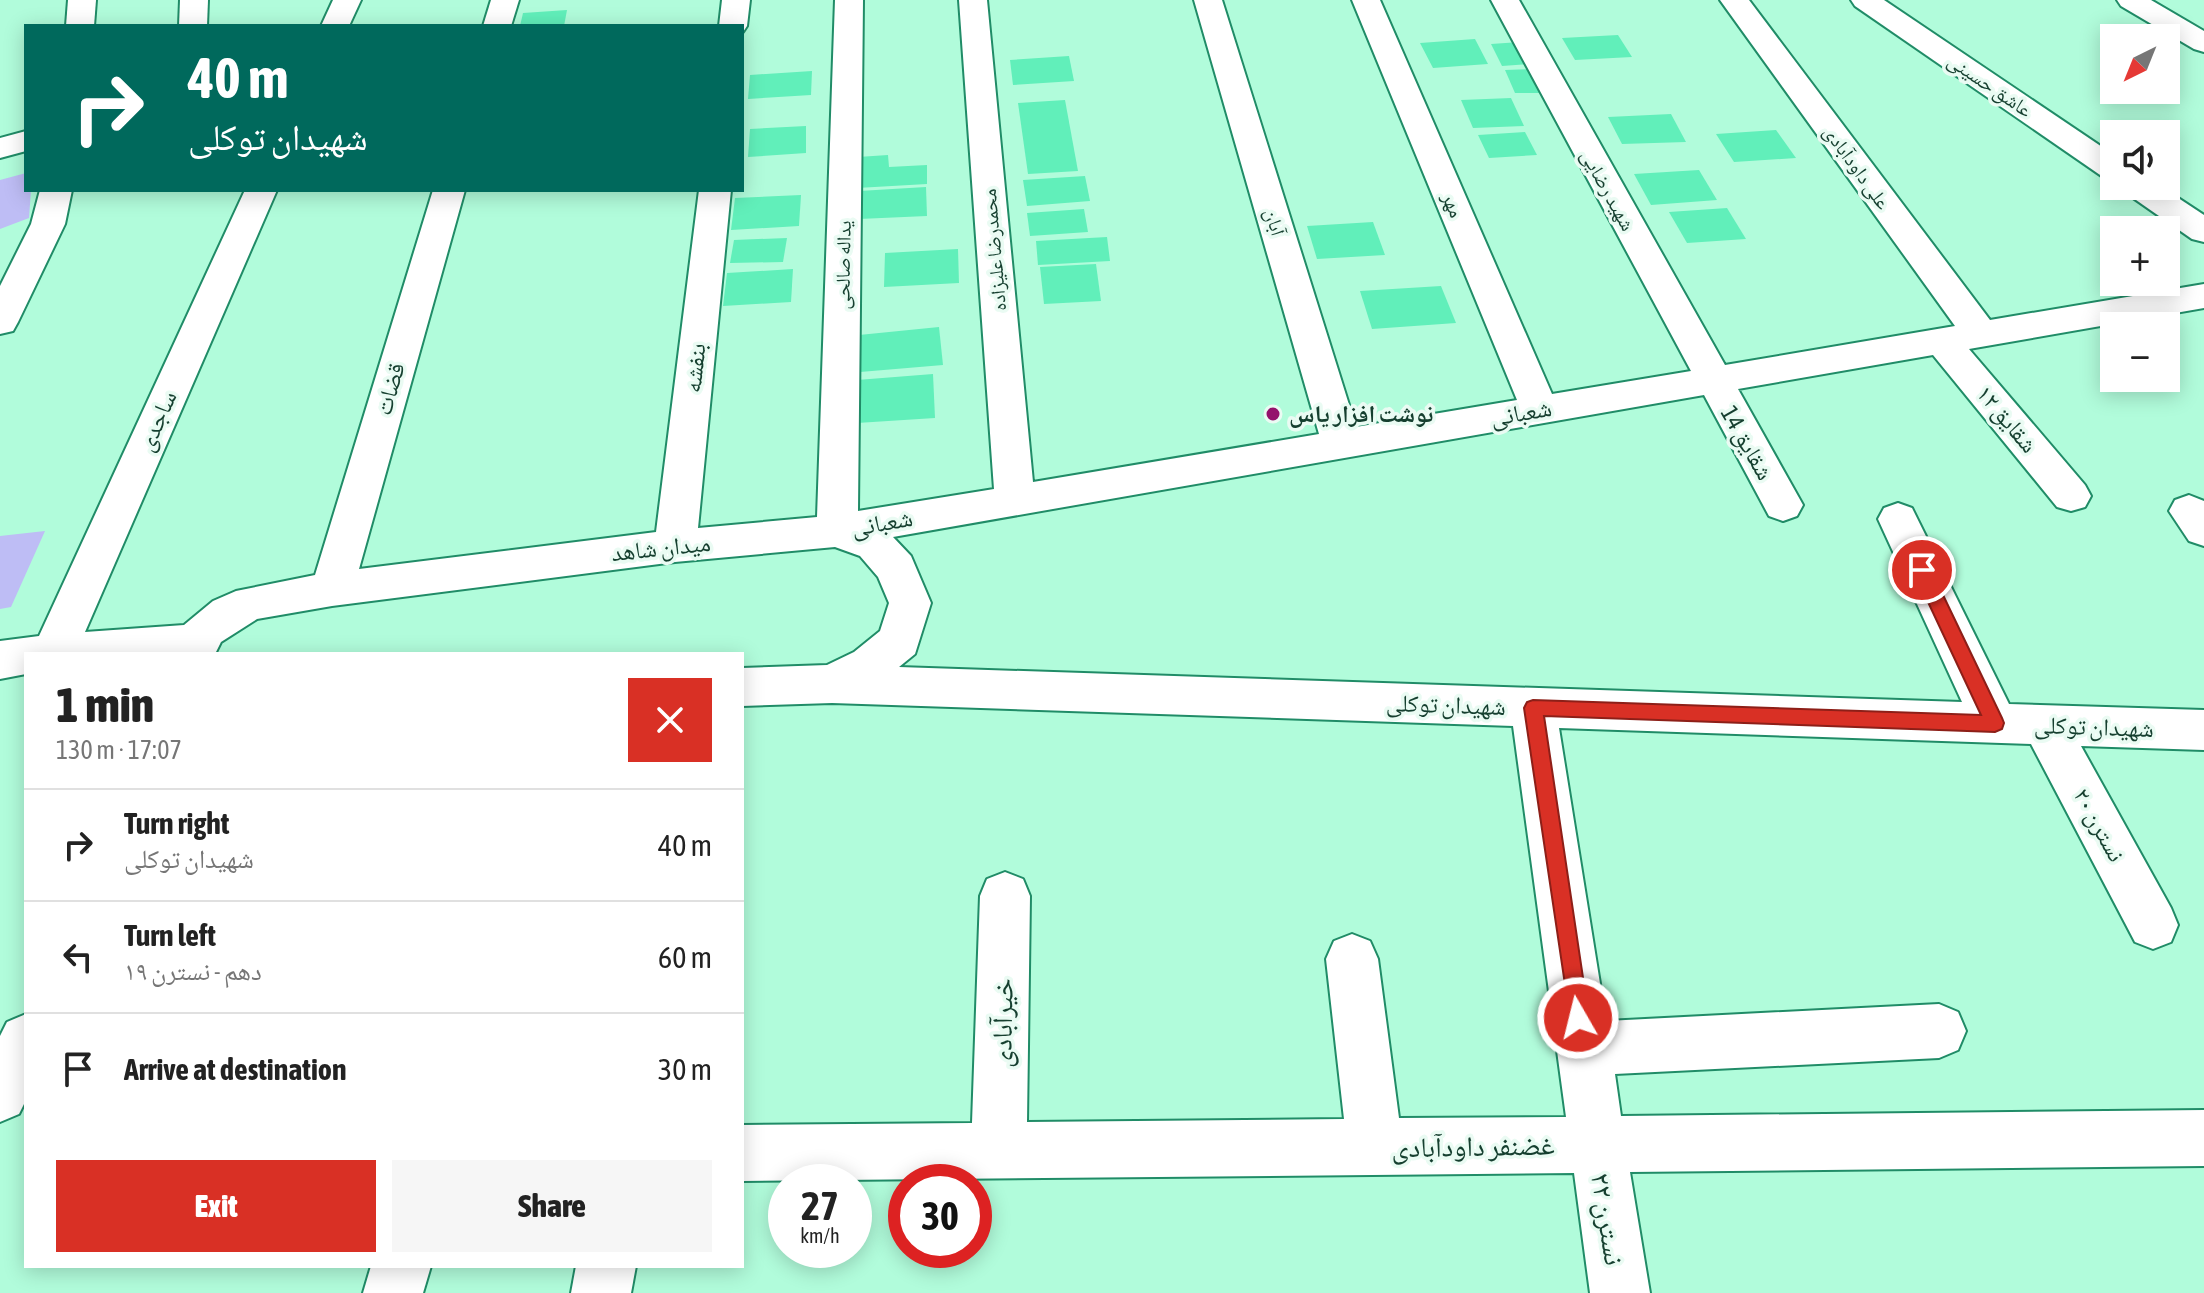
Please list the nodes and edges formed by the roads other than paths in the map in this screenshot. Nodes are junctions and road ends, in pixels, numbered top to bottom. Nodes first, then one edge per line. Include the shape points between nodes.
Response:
1 (82, 0) edge
2 (194, 0) edge
3 (347, 0) edge
4 (505, 0) edge
5 (736, 0) edge
6 (849, 0) edge
7 (973, 0) edge
8 (1208, 0) edge
9 (1366, 0) edge
10 (1505, 0) edge
11 (1734, 0) edge
12 (1865, 0) edge
13 (2131, 0) edge
14 (80, 24) edge
15 (193, 24) edge
16 (336, 24) edge
17 (498, 24) edge
18 (733, 24) edge
19 (2204, 43) edge
20 (24, 142) edge
21 (0, 148) edge
22 (2100, 160) edge
23 (56, 192) edge
24 (260, 192) edge
25 (448, 192) edge
26 (715, 192) edge
27 (2159, 200) edge
28 (48, 224) junction
29 (2204, 231) edge
30 (0, 242) edge
31 (2196, 307) edge
32 (0, 322) edge
33 (1981, 335) junction
34 (1942, 341) junction
35 (1712, 380) junction
36 (1540, 410) junction
37 (1342, 444) junction
38 (2071, 496) dead end
39 (1015, 500) junction
40 (1783, 505) dead end
41 (1898, 519) dead end
42 (837, 531) junction
43 (675, 546) junction
44 (332, 589) junction
45 (194, 648) edge
46 (41, 652) edge
47 (91, 652) edge
48 (24, 656) edge
49 (0, 660) edge
50 (832, 684) junction
51 (744, 687) edge
52 (1533, 708) junction
53 (1995, 723) junction
54 (2045, 725) junction
55 (2204, 730) edge
56 (1005, 896) dead end
57 (2153, 925) dead end
58 (1352, 959) dead end
59 (1939, 1031) dead end
60 (24, 1045) edge
61 (1583, 1049) junction
62 (0, 1095) edge
63 (2204, 1138) edge
64 (1597, 1144) junction
65 (1375, 1147) junction
66 (999, 1150) junction
67 (744, 1153) edge
68 (400, 1268) edge
69 (606, 1268) edge
70 (393, 1293) edge
71 (601, 1293) edge
72 (1620, 1293) edge

1 - 14 street
2 - 15 street
3 - 16 street
4 - 17 street
5 - 18 street
6 - 42 street, یداله صالحی
7 - 39 street, محمدرضا علیزاده
8 - 37 street, آبان
9 - 36 street, مهر
10 - 35 street, شهید رضایی
11 - 33 street, علی داودآبادی
12 - 22 street, عاشق حسینی
13 - 19 street
20 - 21 street
23 - 28 street
24 - 46 street, ساجدی
25 - 44 street, قضات
26 - 43 street, بنفشه
27 - 29 street
28 - 30 street
28 - 32 street
31 - 33 street, شعبانی
33 - 34 street, شعبانی
34 - 35 street, شعبانی
34 - 38 street, شقایق ۱۲
35 - 36 street, شعبانی
35 - 40 street, شقایق 14
36 - 37 street, شعبانی
37 - 39 street, شعبانی
39 - 42 street, شعبانی
41 - 53 street
42 - 43 street, میدان شاهد
42 - 50 street, میدان شاهد via 875,545 896,568 910,603 899,641 870,665
43 - 44 street, میدان شاهد
44 - 45 street, میدان شاهد via 251,603 206,629
45 - 47 street
48 - 49 street
50 - 51 street, میدان شاهد
50 - 52 street, شهیدان توکلی
52 - 53 street, شهیدان توکلی
52 - 61 street, نسترن ۲۲
53 - 54 street, شهیدان توکلی
54 - 55 street, شهیدان توکلی
54 - 57 street, نسترن ۲۰
56 - 66 street, خیرآبادی
58 - 65 street
59 - 61 street
60 - 62 street
61 - 64 street, نسترن ۲۲
63 - 64 street, غضنفر داودآبادی
64 - 65 street, غضنفر داودآبادی
64 - 72 street, نسترن ۲۲
65 - 66 street, غضنفر داودآبادی
66 - 67 street, غضنفر داودآبادی
68 - 70 street
69 - 71 street

